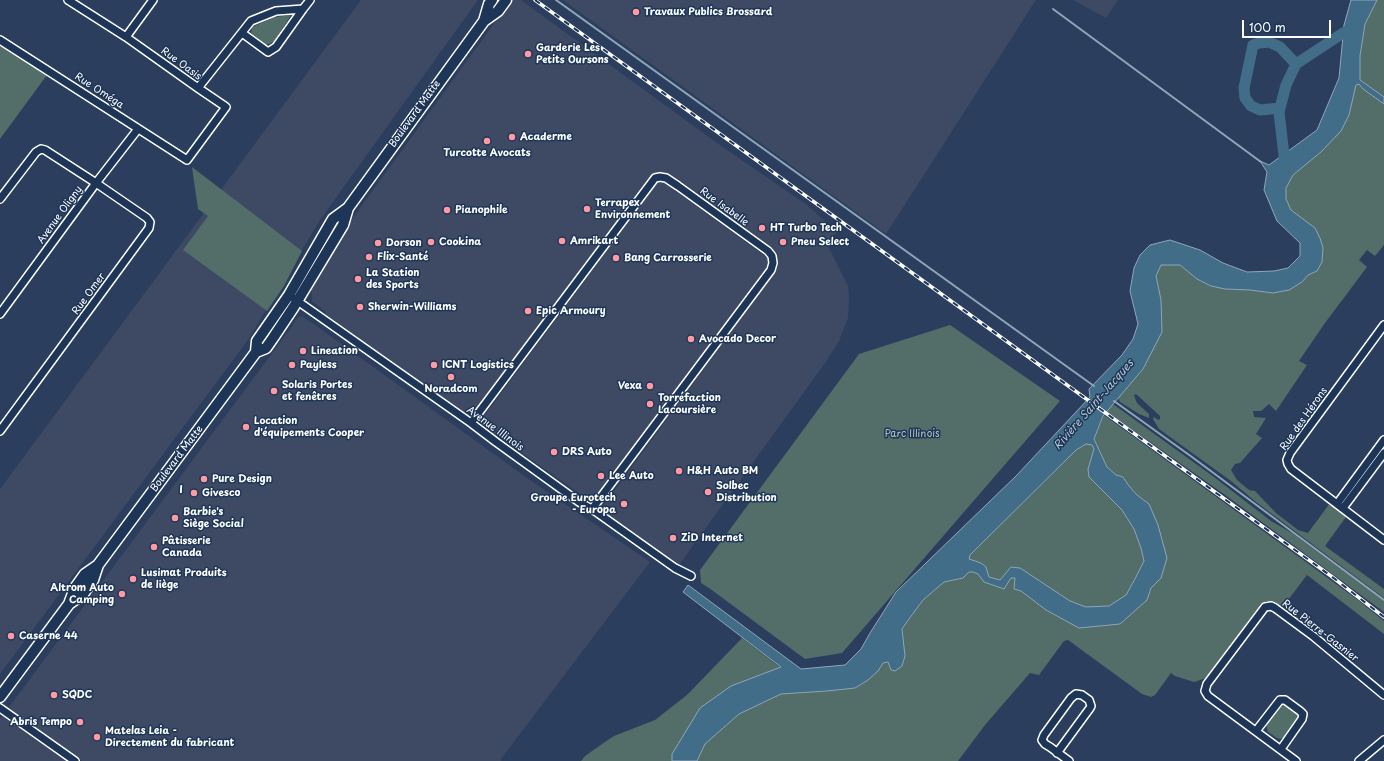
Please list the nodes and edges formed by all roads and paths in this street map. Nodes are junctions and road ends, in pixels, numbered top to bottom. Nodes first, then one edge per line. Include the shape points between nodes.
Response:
1 (68, 0) edge
2 (153, 0) edge
3 (310, 0) edge
4 (492, 0) edge
5 (506, 0) edge
6 (304, 9) junction
7 (484, 21) junction
8 (242, 33) junction
9 (126, 36) junction
10 (0, 40) edge
11 (198, 88) junction
12 (138, 129) junction
13 (187, 160) joint
14 (96, 183) junction
15 (0, 199) edge
16 (348, 208) junction
17 (288, 295) junction
18 (297, 300) junction
19 (0, 314) edge
20 (1384, 325) edge
21 (256, 352) junction
22 (472, 423) junction
23 (0, 431) edge
24 (1384, 440) edge
25 (1382, 453) edge
26 (1340, 506) junction
27 (592, 510) junction
28 (1384, 540) edge
29 (691, 576) dead end
30 (1384, 695) edge
31 (0, 697) edge
32 (0, 708) edge
33 (1256, 732) junction
34 (1384, 740) edge
35 (1281, 750) junction
36 (1057, 752) junction
37 (75, 761) edge
38 (1069, 761) edge
39 (1296, 761) edge
40 (1360, 761) edge

1 - 9 street, Rue Oasis
2 - 9 street
3 - 6 street
4 - 7 main road, Boulevard Matte
5 - 7 main road, Boulevard Matte via 498,11
6 - 8 street via 276,11 251,21
6 - 8 street via 276,47 268,52
7 - 16 main road, Boulevard Matte
8 - 11 street
9 - 11 street, Rue Oasis
10 - 12 street, Rue Oméga
11 - 13 street, Rue Oasis via 226,107
12 - 13 street, Rue Oméga
12 - 14 street, Avenue Oligny
14 - 15 street, Rue Omer via 41,149
14 - 19 street, Avenue Oligny
14 - 23 street, Rue Omer via 147,218 150,222 149,228
16 - 17 main road, Boulevard Matte via 333,219
16 - 18 main road, Boulevard Matte via 342,225
17 - 18 street, Avenue Illinois
17 - 21 main road, Boulevard Matte via 258,341
18 - 21 main road, Boulevard Matte via 266,348
18 - 22 street, Avenue Illinois
20 - 26 street, Rue des Hérons via 1288,457 1288,464 1292,469
21 - 31 main road, Boulevard Matte via 98,565 85,574 75,588 69,604
22 - 27 street, Avenue Illinois
22 - 27 street, Rue Isabelle via 655,178 666,178 684,190 768,251 772,256 771,270
24 - 25 street
25 - 26 street
26 - 28 street, Rue des Hérons
27 - 29 street, Avenue Illinois via 675,568
30 - 33 street, Rue Pierre-Gasnier via 1313,636 1275,608 1268,606 1263,608 1205,689 1208,696
32 - 37 street
33 - 35 street
33 - 35 street via 1280,700 1285,700 1303,714
34 - 40 street
35 - 39 street
36 - 36 street via 1042,740 1074,696 1082,695 1089,700 1091,706
36 - 38 street

